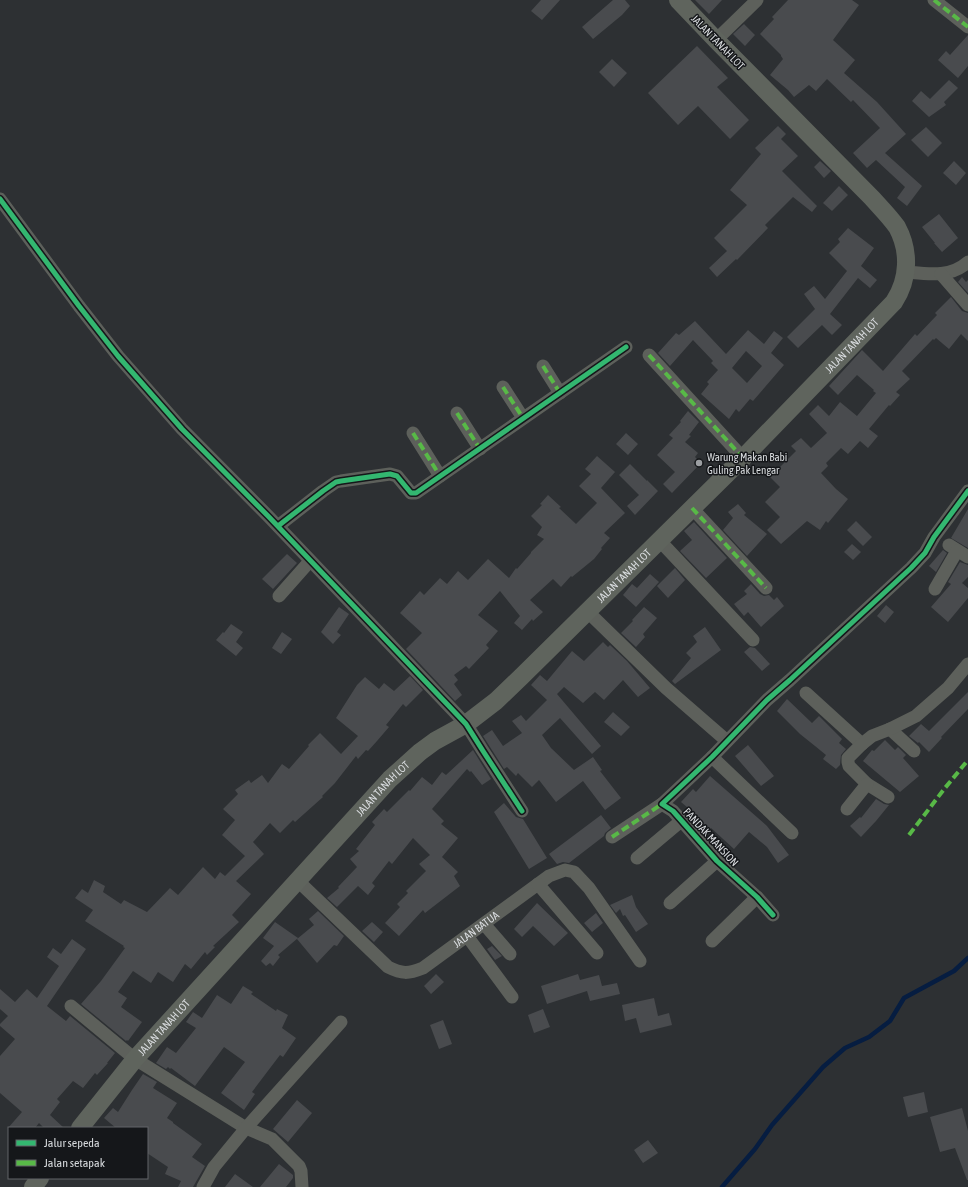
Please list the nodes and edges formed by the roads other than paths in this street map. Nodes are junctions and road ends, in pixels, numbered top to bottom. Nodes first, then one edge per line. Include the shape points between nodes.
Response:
1 (678, 0) edge
2 (757, 0) edge
3 (934, 0) edge
4 (968, 27) edge
5 (716, 40) junction
6 (0, 199) edge
7 (968, 262) edge
8 (906, 272) junction
9 (941, 274) junction
10 (968, 305) edge
11 (626, 347) dead end
12 (649, 355) dead end
13 (543, 366) dead end
14 (503, 387) dead end
15 (560, 393) junction
16 (457, 413) dead end
17 (523, 418) junction
18 (413, 433) dead end
19 (480, 449) junction
20 (743, 458) junction
21 (440, 476) junction
22 (968, 491) edge
23 (692, 508) junction
24 (278, 526) junction
25 (660, 541) junction
26 (958, 551) edge
27 (310, 561) junction
28 (766, 588) dead end
29 (935, 589) dead end
30 (279, 596) dead end
31 (588, 612) junction
32 (753, 640) dead end
33 (968, 664) edge
34 (806, 693) dead end
35 (466, 724) junction
36 (890, 729) junction
37 (727, 741) junction
38 (862, 744) junction
39 (914, 751) dead end
40 (712, 757) junction
41 (867, 784) junction
42 (888, 797) dead end
43 (662, 804) junction
44 (847, 809) dead end
45 (522, 811) dead end
46 (681, 821) junction
47 (792, 833) dead end
48 (612, 837) dead end
49 (637, 858) dead end
50 (717, 862) junction
51 (297, 880) junction
52 (538, 884) junction
53 (757, 897) junction
54 (670, 903) dead end
55 (773, 915) dead end
56 (484, 924) junction
57 (467, 936) junction
58 (712, 941) dead end
59 (597, 953) dead end
60 (510, 954) dead end
61 (640, 961) dead end
62 (512, 997) dead end
63 (71, 1006) dead end
64 (341, 1022) dead end
65 (135, 1059) junction
66 (81, 1127) edge
67 (246, 1128) junction
68 (39, 1179) edge
69 (33, 1187) edge
70 (203, 1187) edge
71 (302, 1187) edge

1 - 5 main road, JALAN TANAH LOT
2 - 5 street
3 - 4 street
5 - 8 main road, JALAN TANAH LOT via 893,222 903,243
6 - 24 street via 118,356 182,429
7 - 9 street via 953,271
8 - 9 street
8 - 20 main road, JALAN TANAH LOT via 894,302
9 - 10 street
11 - 15 street
12 - 20 street
13 - 15 street
14 - 17 street
15 - 17 street
16 - 19 street
17 - 19 street
18 - 21 street
19 - 21 street
20 - 23 main road, JALAN TANAH LOT
21 - 24 street via 413,493 397,476 390,474 336,482
22 - 37 street via 925,553 911,568 767,700
23 - 25 main road, JALAN TANAH LOT
23 - 28 street
24 - 27 street
25 - 31 main road, JALAN TANAH LOT
25 - 32 street
26 - 29 street
27 - 30 street
27 - 35 street
31 - 35 main road, JALAN TANAH LOT via 496,701
31 - 37 street via 666,688
33 - 36 street via 948,688 916,716
34 - 38 street
35 - 45 street
35 - 51 main road, JALAN TANAH LOT via 435,741 410,760
36 - 38 street via 872,736
36 - 39 street
37 - 40 street
38 - 41 street via 848,758 848,762
40 - 43 street
40 - 47 street
41 - 42 street
41 - 44 street
43 - 46 street, PANDAK MANSION via 673,811
43 - 48 street
46 - 49 street
46 - 50 street, PANDAK MANSION
50 - 53 street, PANDAK MANSION
50 - 54 street
51 - 57 street, JALAN BATUA via 388,967 398,972 413,972 423,968
51 - 65 main road, JALAN TANAH LOT
52 - 56 street, JALAN BATUA
52 - 59 street
52 - 61 street, JALAN BATUA via 549,876 565,870 574,872
53 - 55 street, PANDAK MANSION
53 - 58 street
56 - 57 street, JALAN BATUA
56 - 60 street
57 - 62 street
63 - 65 street
64 - 67 street
65 - 66 main road, JALAN TANAH LOT
65 - 67 street
67 - 70 street via 214,1166
67 - 71 street via 272,1138 284,1150 299,1166
68 - 69 main road

